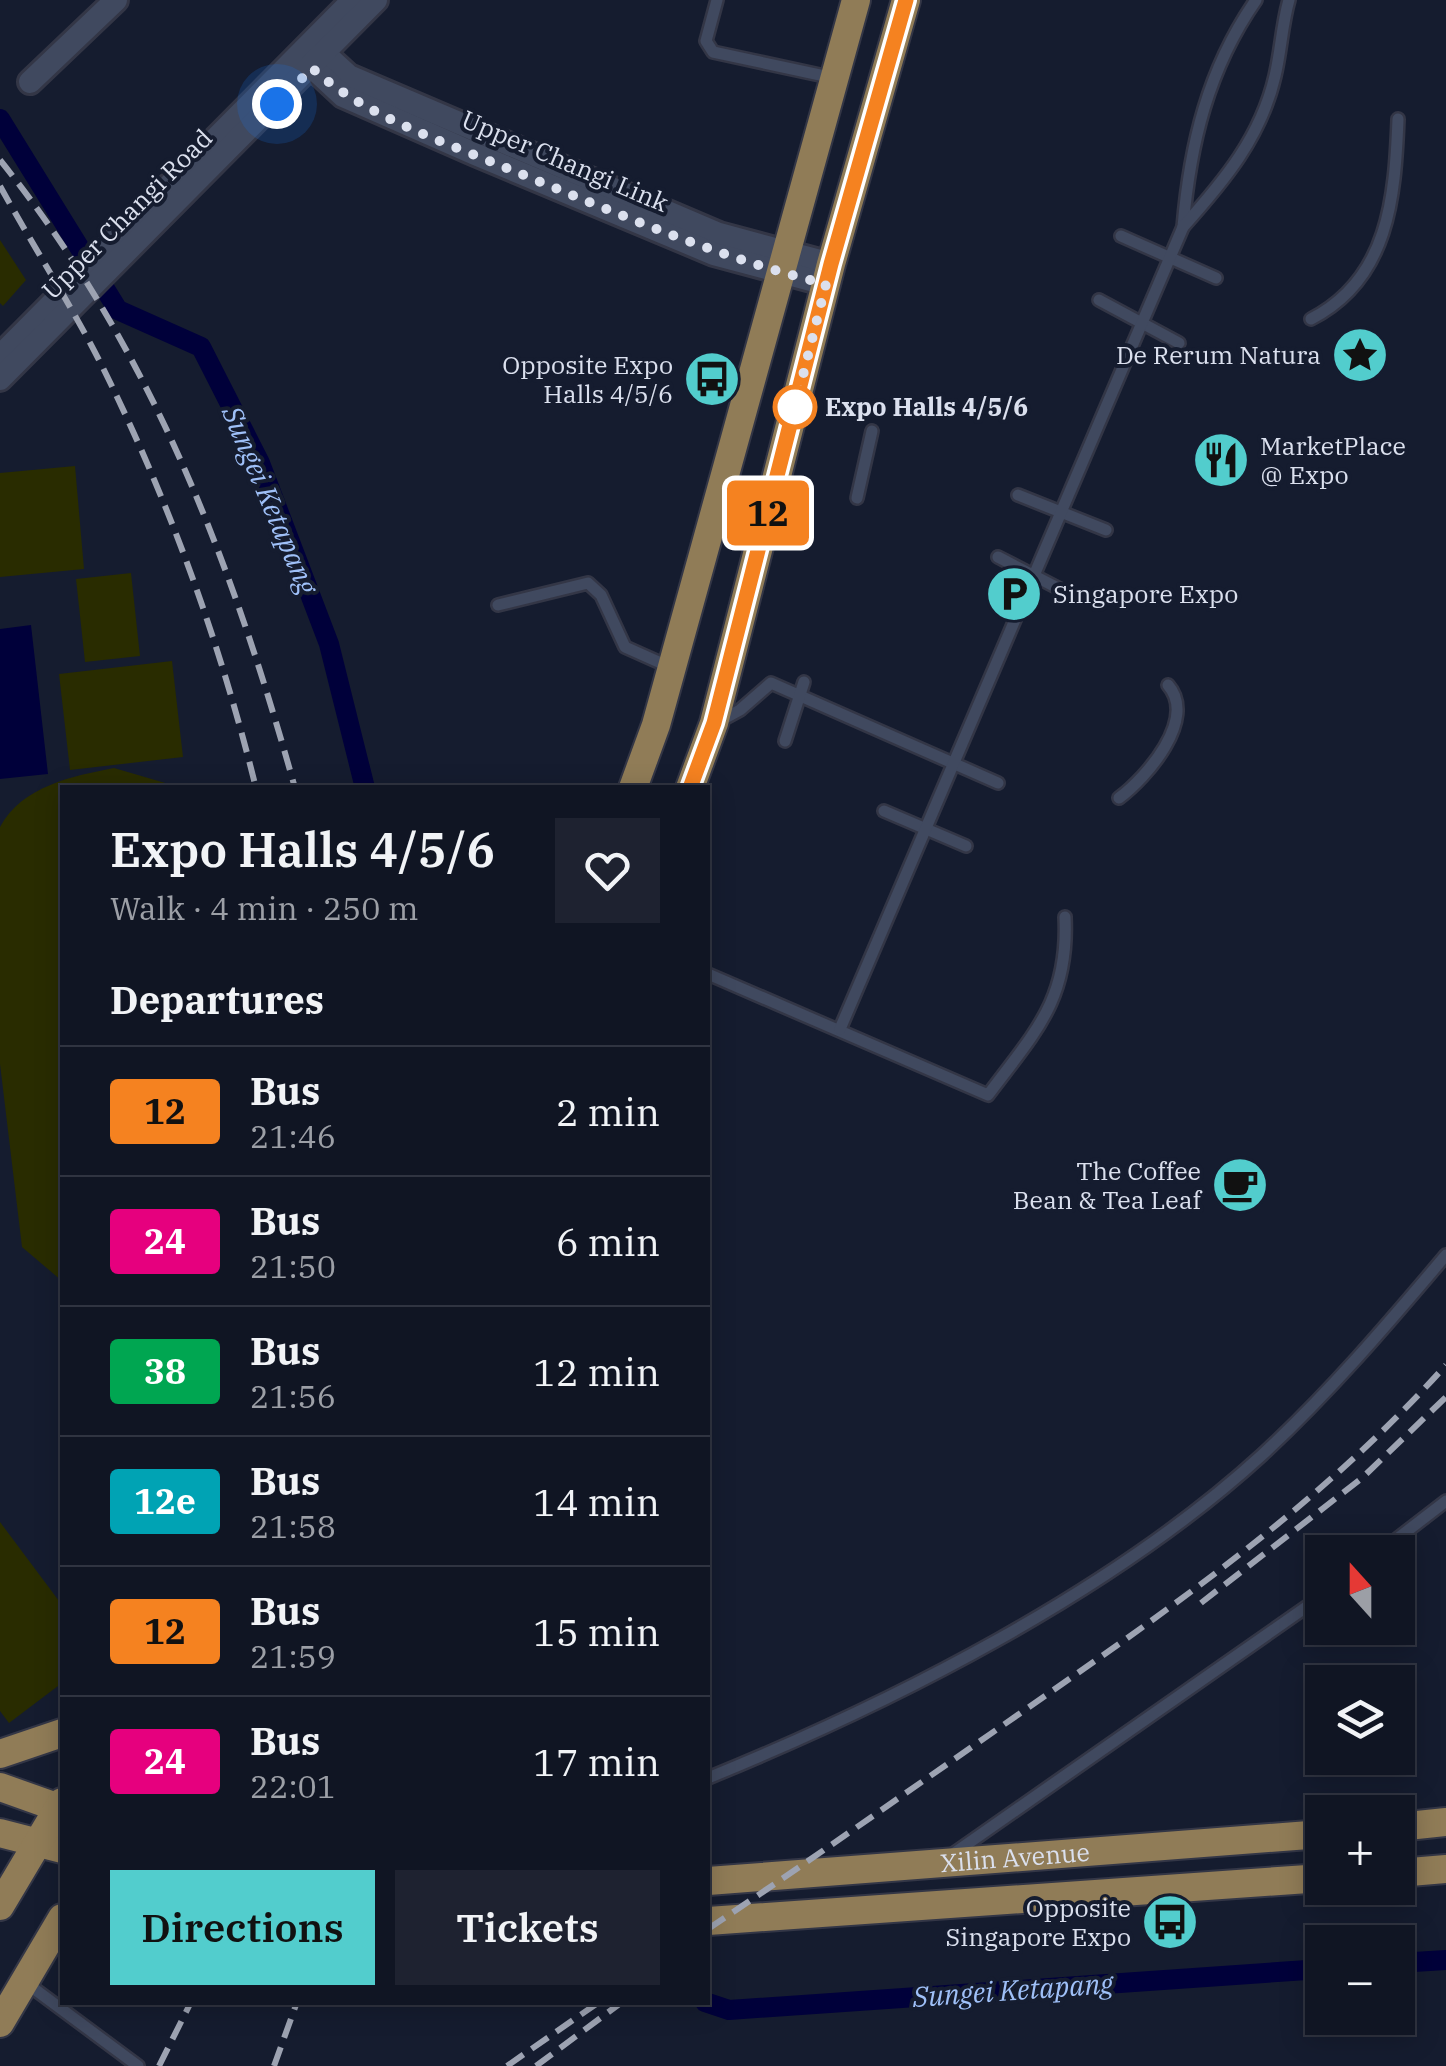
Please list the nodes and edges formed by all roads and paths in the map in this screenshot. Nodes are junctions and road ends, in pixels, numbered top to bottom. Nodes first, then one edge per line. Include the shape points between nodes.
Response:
1 (116, 0) edge
2 (353, 0) edge
3 (376, 0) edge
4 (716, 0) edge
5 (856, 0) edge
6 (906, 0) edge
7 (1256, 0) edge
8 (1290, 0) edge
9 (312, 56) junction
10 (834, 78) junction
11 (30, 82) dead end
12 (1398, 119) dead end
13 (1183, 227) junction
14 (1121, 236) dead end
15 (1170, 257) junction
16 (782, 263) junction
17 (828, 274) junction
18 (1216, 278) dead end
19 (1099, 300) dead end
20 (1311, 319) dead end
21 (1142, 324) junction
22 (1179, 342) dead end
23 (8, 349) edge
24 (0, 379) edge
25 (872, 431) dead end
26 (1018, 495) dead end
27 (856, 498) dead end
28 (1061, 513) junction
29 (1106, 530) dead end
30 (998, 557) dead end
31 (1034, 575) junction
32 (1078, 598) dead end
33 (498, 605) dead end
34 (672, 668) junction
35 (1168, 684) dead end
36 (802, 688) junction
37 (714, 724) junction
38 (784, 741) dead end
39 (954, 764) junction
40 (998, 783) dead end
41 (634, 785) edge
42 (691, 785) edge
43 (1118, 798) dead end
44 (884, 812) dead end
45 (926, 829) junction
46 (966, 846) dead end
47 (1064, 918) dead end
48 (710, 975) edge
49 (840, 1029) junction
50 (1010, 1044) dead end
51 (1014, 1060) junction
52 (1446, 1254) edge
53 (1446, 1501) edge
54 (1402, 1535) edge
55 (1305, 1608) edge
56 (60, 1734) edge
57 (0, 1754) edge
58 (710, 1777) edge
59 (0, 1787) edge
60 (60, 1806) edge
61 (60, 1810) edge
62 (1446, 1822) edge
63 (1415, 1825) edge
64 (0, 1833) edge
65 (1305, 1835) edge
66 (50, 1847) edge
67 (937, 1864) junction
68 (1446, 1869) edge
69 (1415, 1871) edge
70 (1305, 1879) edge
71 (710, 1882) edge
72 (0, 1906) edge
73 (710, 1921) edge
74 (60, 1924) edge
75 (52, 1949) edge
76 (25, 1982) junction
77 (0, 2022) edge
78 (138, 2066) edge

1 - 11 street
2 - 9 street, Upper Changi Road
3 - 9 street, Upper Changi Road
4 - 10 lane via 706,42 713,52
5 - 10 main road
6 - 17 main road
7 - 13 lane via 1202,104
8 - 13 lane via 1259,122 1237,166
9 - 16 street, Upper Changi Link
9 - 23 street, Upper Changi Road
10 - 16 main road
12 - 20 lane via 1388,228 1362,279
13 - 15 lane
14 - 15 lane
15 - 18 lane
15 - 21 lane
16 - 17 street, Upper Changi Link
16 - 34 main road
17 - 37 main road
19 - 21 lane
21 - 22 lane
21 - 28 lane
23 - 24 street, Upper Changi Road
25 - 27 lane
26 - 28 lane
28 - 29 lane
28 - 31 lane
30 - 31 lane
31 - 32 lane
31 - 39 lane
33 - 34 lane via 588,583 601,595 625,647
34 - 41 main road
35 - 43 lane via 1177,702 1173,726 1155,761
36 - 37 lane via 770,683
36 - 38 lane
36 - 39 lane
37 - 42 main road
39 - 40 lane
39 - 45 lane
44 - 45 lane
45 - 46 lane
45 - 49 lane
47 - 51 lane via 1066,959 1045,1020
48 - 49 lane
49 - 51 lane via 988,1095
50 - 51 lane
52 - 58 lane via 1354,1364 1259,1457 1126,1559 900,1691
53 - 54 lane
55 - 67 lane
56 - 57 main road
59 - 60 main road
61 - 66 main road
62 - 63 main road
64 - 66 main road
65 - 67 main road, Xilin Avenue
66 - 72 main road
67 - 71 main road, Xilin Avenue
68 - 69 main road
70 - 73 main road, Xilin Avenue
74 - 75 main road
75 - 76 main road
76 - 77 main road
76 - 78 lane

